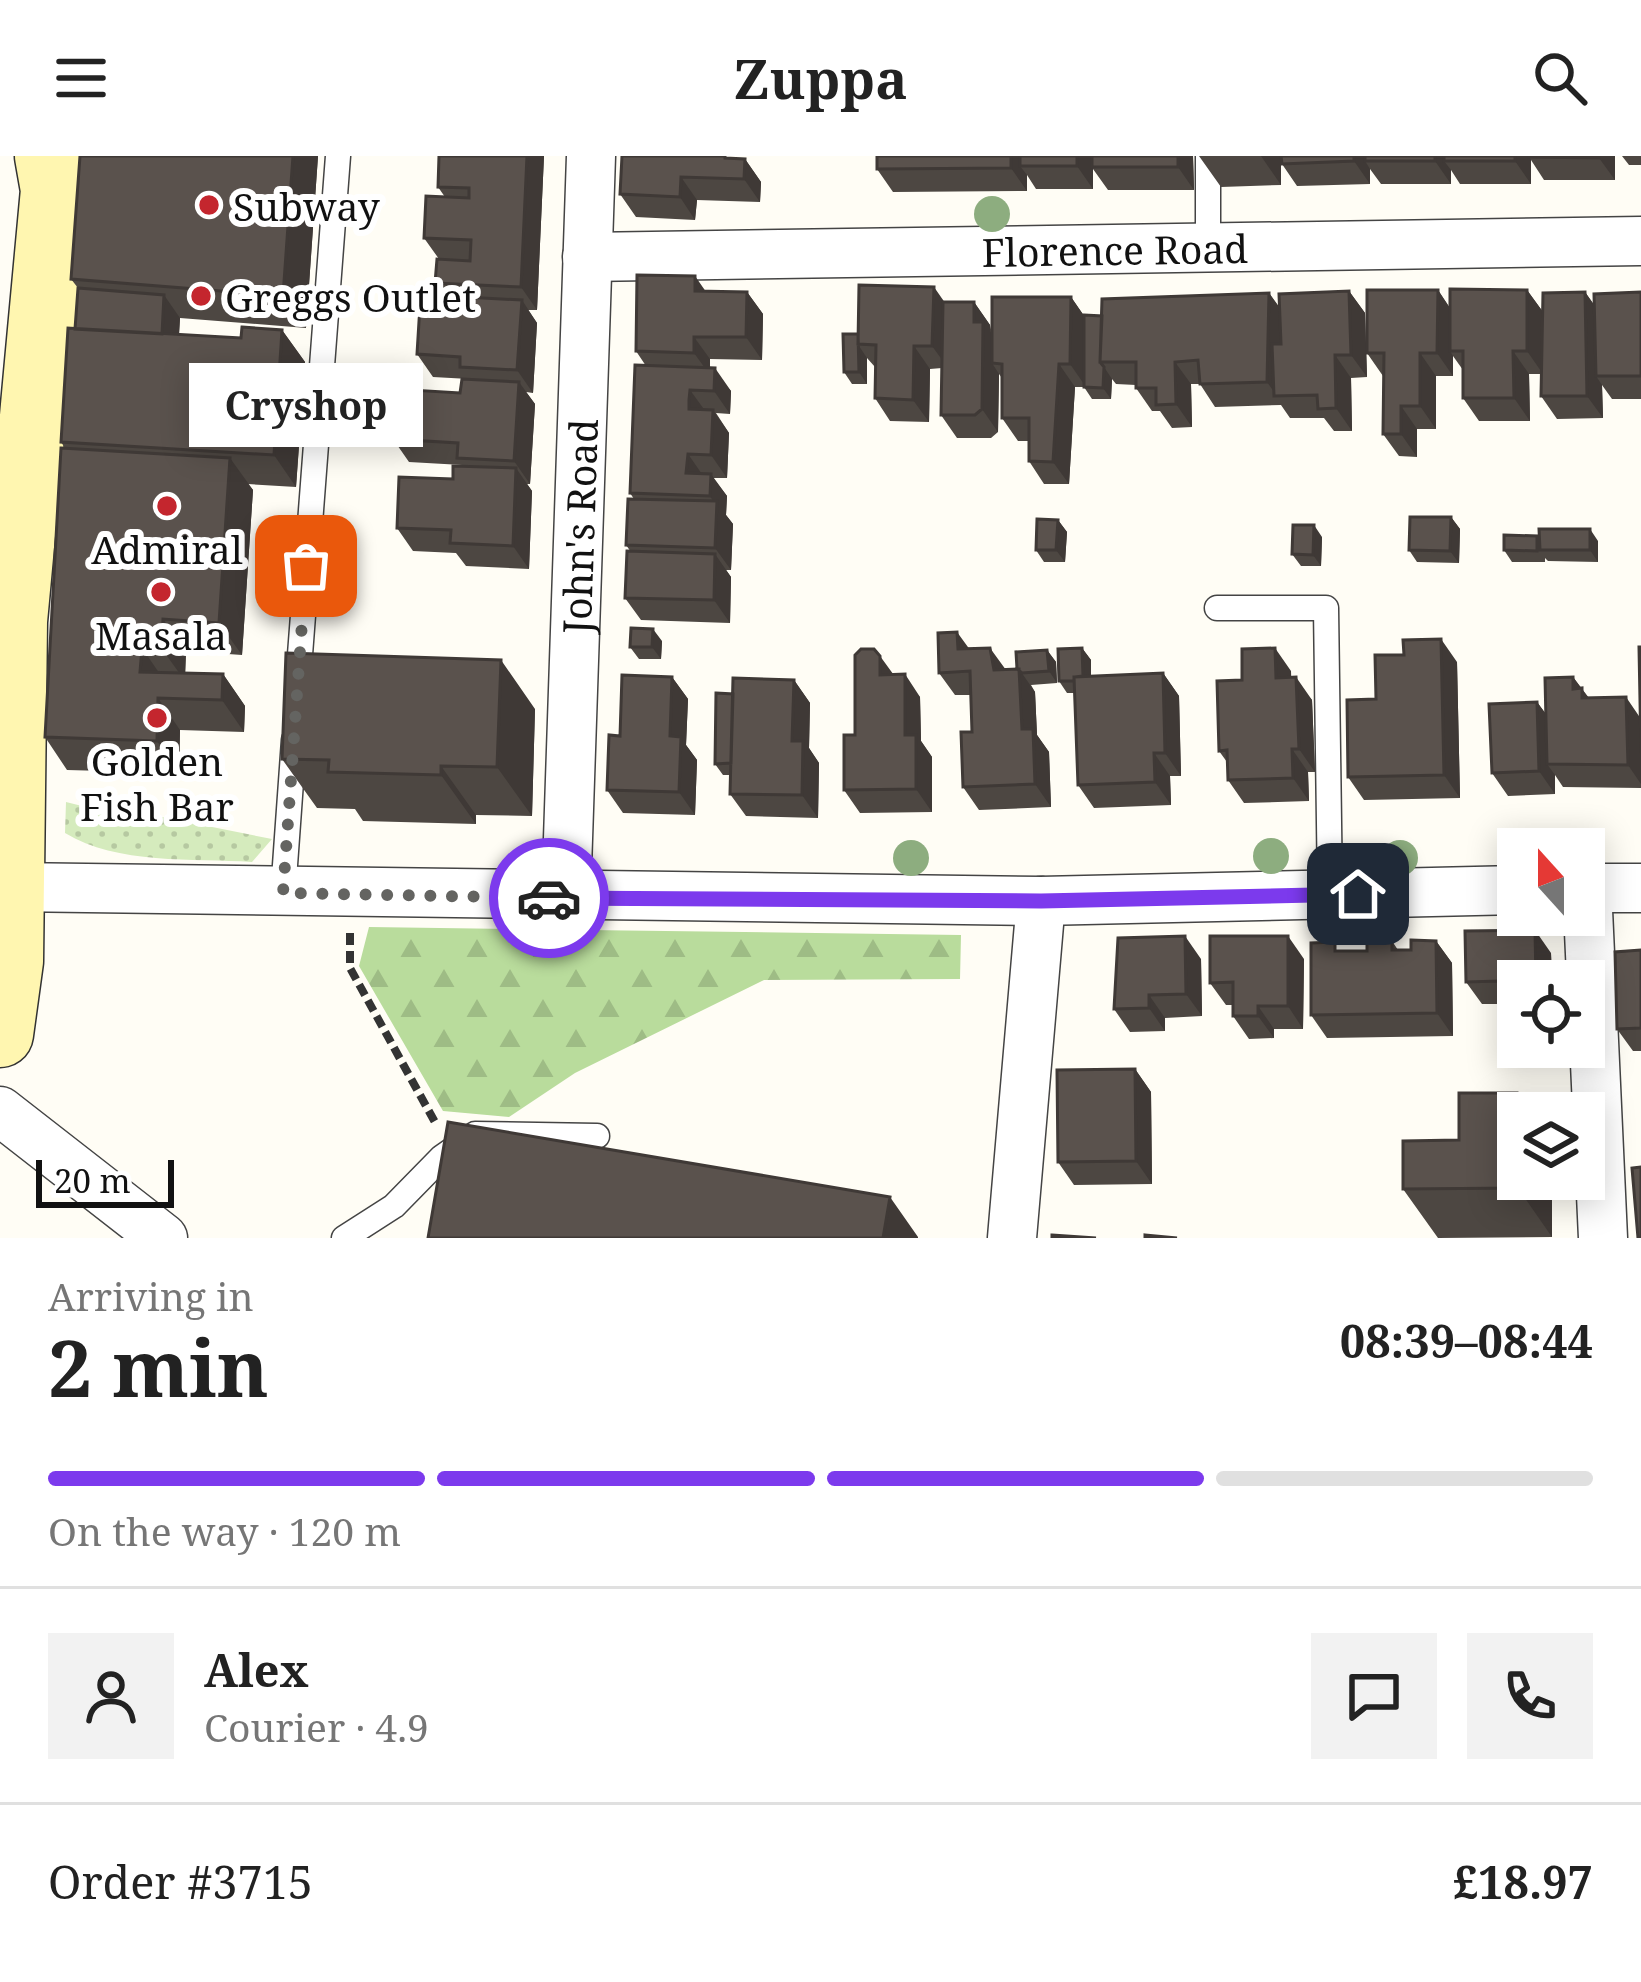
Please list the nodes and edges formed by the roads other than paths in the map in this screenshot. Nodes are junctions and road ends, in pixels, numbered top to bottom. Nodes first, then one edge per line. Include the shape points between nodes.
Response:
1 (48, 156) edge
2 (338, 156) edge
3 (591, 156) edge
4 (1208, 156) edge
5 (1641, 241) edge
6 (1208, 249) junction
7 (586, 257) junction
8 (1217, 608) dead end
9 (7, 621) edge
10 (11, 887) junction
11 (1605, 888) edge
12 (1641, 888) edge
13 (1497, 890) edge
14 (283, 893) junction
15 (1330, 894) junction
16 (566, 898) junction
17 (1041, 901) junction
18 (1587, 936) edge
19 (0, 1034) edge
20 (1592, 1092) edge
21 (0, 1111) edge
22 (597, 1136) dead end
23 (1600, 1200) edge
24 (163, 1238) edge
25 (344, 1238) edge
26 (1012, 1238) edge
27 (1604, 1238) edge

1 - 9 street via 54,190
2 - 14 lane
3 - 7 street, John's Road
4 - 6 lane
5 - 6 street, Florence Road
6 - 7 street, Florence Road
7 - 16 street, John's Road
8 - 15 lane via 1326,608
9 - 10 street
10 - 14 street
10 - 19 street
11 - 12 street
13 - 15 street
14 - 16 street
15 - 17 street
16 - 17 street
17 - 26 street
18 - 20 street
21 - 24 street
22 - 25 lane via 475,1134 394,1207
23 - 27 street

